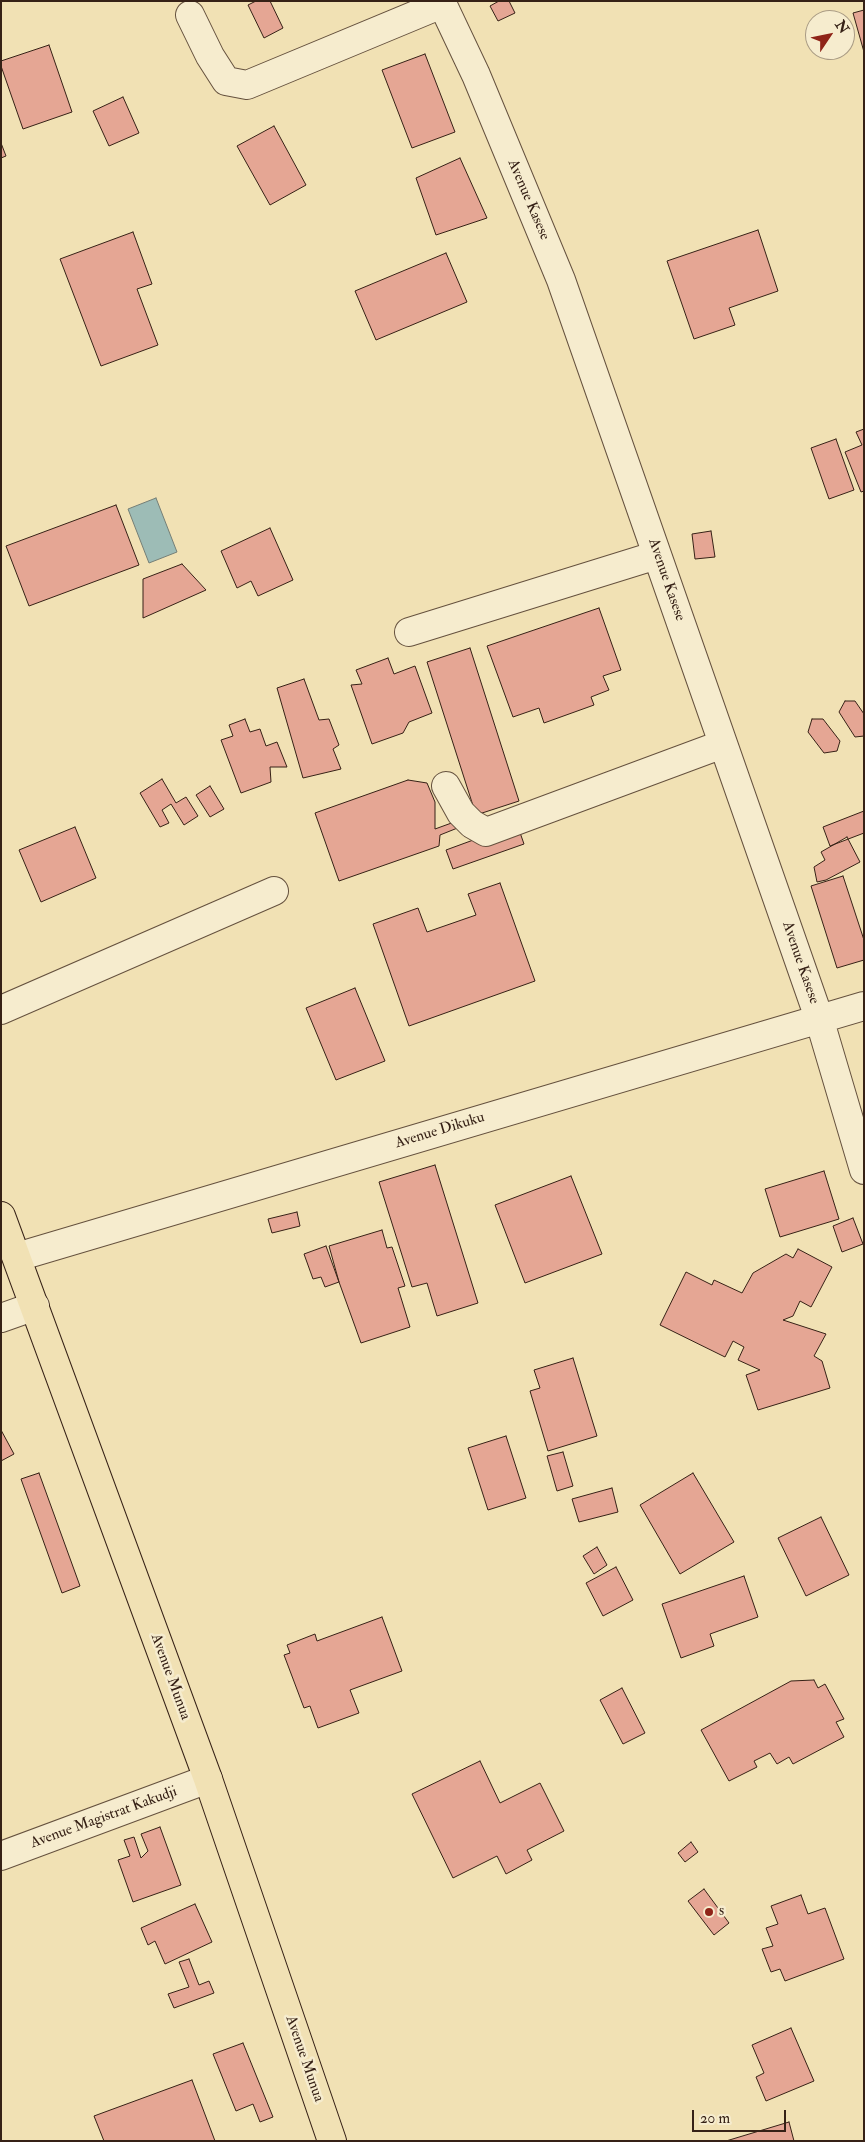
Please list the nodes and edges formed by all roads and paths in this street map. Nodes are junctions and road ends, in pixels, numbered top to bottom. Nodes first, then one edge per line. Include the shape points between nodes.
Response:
1 (441, 3) edge
2 (190, 15) dead end
3 (657, 554) junction
4 (409, 632) dead end
5 (723, 744) junction
6 (446, 786) dead end
7 (274, 891) dead end
8 (864, 1006) edge
9 (1, 1010) edge
10 (819, 1018) junction
11 (864, 1170) edge
12 (1, 1216) edge
13 (17, 1257) junction
14 (35, 1306) junction
15 (1, 1318) edge
16 (208, 1779) junction
17 (1, 1856) edge
18 (332, 2141) edge

1 - 2 street via 247,85 226,81
1 - 3 street, Avenue Kasese via 476,75 561,280
3 - 4 street
3 - 5 street, Avenue Kasese
5 - 6 street via 486,832 461,813
5 - 10 street, Avenue Kasese
7 - 9 street
8 - 10 street, Avenue Dikuku
10 - 11 street, Avenue Kasese
10 - 13 street, Avenue Dikuku
12 - 13 main road, Avenue Munua
13 - 14 main road, Avenue Munua
14 - 15 street
14 - 16 main road, Avenue Munua
16 - 17 street, Avenue Magistrat Kakudji
16 - 18 main road, Avenue Munua

